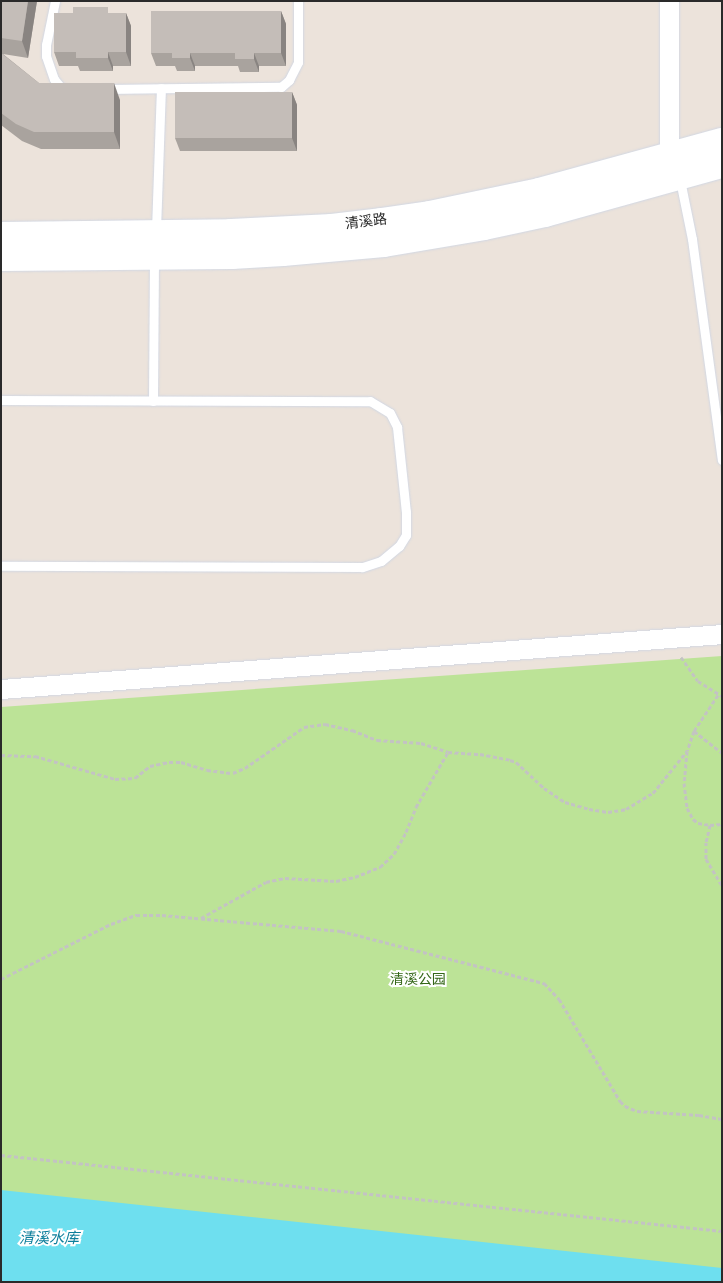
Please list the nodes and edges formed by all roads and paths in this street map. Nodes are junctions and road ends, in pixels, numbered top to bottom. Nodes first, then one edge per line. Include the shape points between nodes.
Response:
1 (55, 1) edge
2 (298, 1) edge
3 (669, 1) edge
4 (161, 88) junction
5 (82, 89) edge
6 (92, 89) edge
7 (722, 141) edge
8 (722, 165) edge
9 (674, 166) junction
10 (1, 235) edge
11 (155, 245) junction
12 (1, 258) edge
13 (718, 397) edge
14 (1, 400) edge
15 (153, 401) junction
16 (722, 460) edge
17 (1, 566) edge
18 (722, 634) edge
19 (674, 638) junction
20 (1, 689) edge
21 (720, 695) edge
22 (694, 731) junction
23 (687, 750) junction
24 (448, 752) junction
25 (722, 753) edge
26 (1, 755) edge
27 (722, 824) edge
28 (710, 825) junction
29 (722, 886) edge
30 (201, 918) junction
31 (1, 979) edge
32 (722, 1119) edge
33 (1, 1155) edge
34 (722, 1231) edge

1 - 5 lane via 46,45 49,68 62,89
2 - 4 lane via 298,62 289,80 280,87
3 - 9 street
4 - 6 lane
4 - 11 lane
7 - 9 street, 清溪路
8 - 9 street, 清溪路
9 - 11 street, 清溪路 via 421,215
9 - 13 lane via 692,239
10 - 11 street, 清溪路
11 - 12 street, 清溪路
11 - 15 lane
13 - 16 lane
14 - 15 lane
15 - 17 lane via 370,401 384,408 397,427 406,535 390,555 362,567
18 - 19 street
19 - 20 street
19 - 21 path via 690,672 707,689
21 - 22 path
22 - 23 path
22 - 25 path
23 - 24 path via 653,792 626,810 608,812 565,802 516,762 480,754
23 - 28 path via 684,783 687,808 698,823
24 - 26 path via 422,743 377,740 325,724 304,727 233,773 169,762 150,766 135,778 116,778 35,756
24 - 30 path via 416,807 394,854 380,867 336,881 285,878 266,882
27 - 28 path
28 - 29 path via 706,859
30 - 31 path via 136,915 111,924
30 - 32 path via 341,931 544,983 559,999 624,1106 637,1111
33 - 34 path

